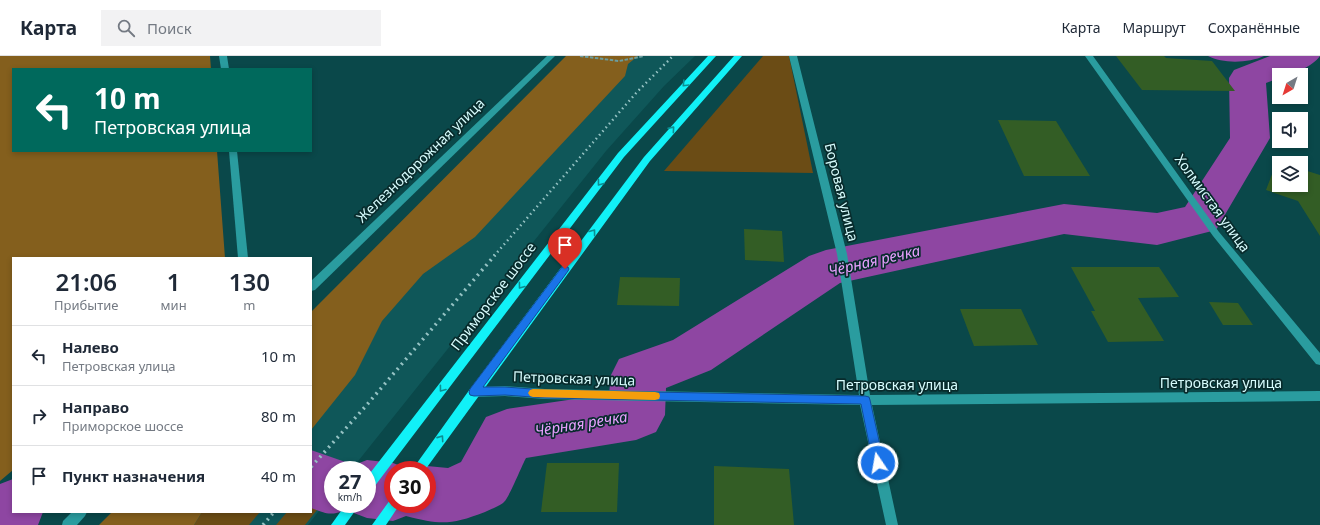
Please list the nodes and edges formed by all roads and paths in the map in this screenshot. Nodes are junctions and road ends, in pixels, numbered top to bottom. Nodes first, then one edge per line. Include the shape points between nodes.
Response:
1 (223, 56) edge
2 (550, 56) edge
3 (580, 56) edge
4 (588, 56) edge
5 (644, 56) edge
6 (712, 56) edge
7 (738, 56) edge
8 (793, 56) edge
9 (1089, 56) edge
10 (225, 68) edge
11 (233, 152) edge
12 (243, 257) edge
13 (312, 286) edge
14 (1320, 361) edge
15 (474, 392) junction
16 (1320, 396) edge
17 (865, 400) junction
18 (424, 461) edge
19 (376, 476) edge
20 (80, 513) edge
21 (347, 513) edge
22 (387, 513) edge
23 (339, 523) edge
24 (379, 524) edge
25 (68, 525) edge
26 (892, 525) edge

1 - 10 street
2 - 13 street, Железнодорожная улица
3 - 4 path
4 - 5 path via 620,61
6 -> 19 main road, Приморское шоссе via 621,155
15 -> 7 main road via 647,159
8 - 17 street, Боровая улица via 842,254
9 - 14 street, Холмистая улица via 1216,234
11 - 12 street
15 - 17 street, Петровская улица
18 -> 15 main road
16 - 17 street, Петровская улица
17 - 26 street, Боровая улица
20 - 25 street
21 - 23 main road
22 - 24 main road

